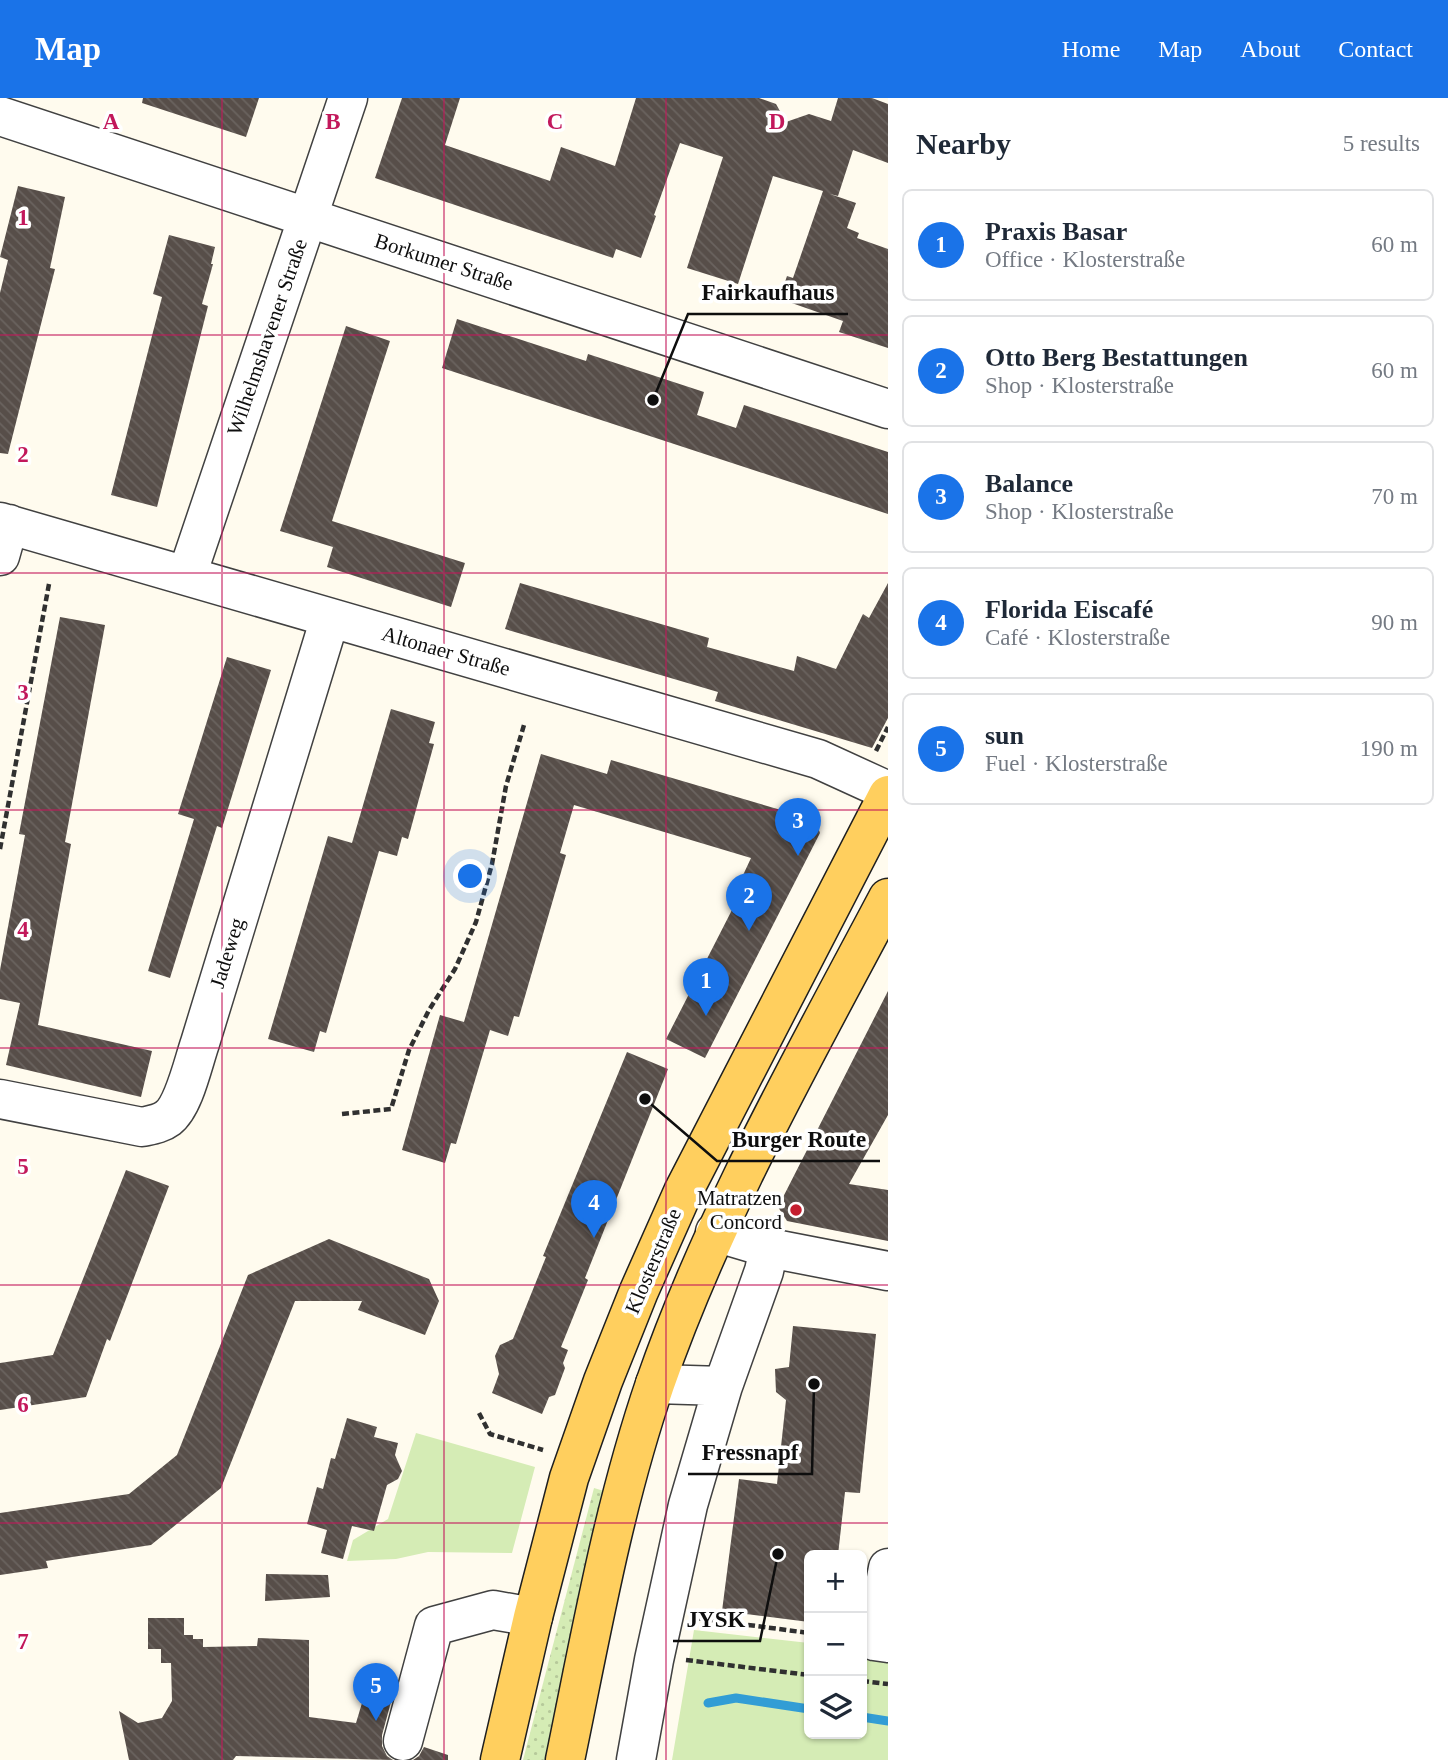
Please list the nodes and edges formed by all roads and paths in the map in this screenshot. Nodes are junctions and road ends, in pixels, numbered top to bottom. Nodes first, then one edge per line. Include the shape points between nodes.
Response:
1 (348, 98) edge
2 (0, 116) edge
3 (308, 216) junction
4 (888, 409) edge
5 (3, 534) edge
6 (187, 575) junction
7 (49, 584) dead end
8 (330, 618) junction
9 (524, 725) dead end
10 (888, 727) edge
11 (874, 754) dead end
12 (888, 793) edge
13 (0, 849) edge
14 (888, 898) edge
15 (0, 1099) edge
16 (342, 1114) dead end
17 (715, 1233) junction
18 (769, 1248) junction
19 (888, 1271) edge
20 (655, 1384) junction
21 (723, 1386) junction
22 (479, 1413) dead end
23 (546, 1451) dead end
24 (888, 1568) edge
25 (533, 1617) junction
26 (692, 1618) dead end
27 (804, 1632) edge
28 (888, 1643) edge
29 (682, 1660) dead end
30 (804, 1674) edge
31 (867, 1682) edge
32 (888, 1684) edge
33 (403, 1741) dead end
34 (500, 1760) edge
35 (565, 1760) edge
36 (636, 1760) edge

1 - 3 street, Wilhelmshavener Straße
2 - 3 street, Borkumer Straße
3 - 4 street, Borkumer Straße
3 - 6 street, Wilhelmshavener Straße
5 - 6 street, Altonaer Straße
6 - 8 street, Altonaer Straße
7 - 13 path
8 - 12 street, Altonaer Straße via 818,759
8 - 15 street, Jadeweg via 200,1043 170,1117 142,1127
9 - 16 path via 476,922 409,1050 391,1109
10 - 11 path
12 - 25 main road, Klosterstraße via 683,1192 642,1283 569,1478
14 - 17 main road
17 - 18 street
17 - 20 main road
18 - 19 street
18 - 21 street
20 - 21 street
20 - 35 main road via 608,1547
21 - 36 street via 688,1505
22 - 23 path via 490,1434
24 - 28 street via 874,1641
25 - 33 street via 493,1610 434,1626
25 - 34 main road, Klosterstraße
26 - 27 path
29 - 30 path
31 - 32 path

